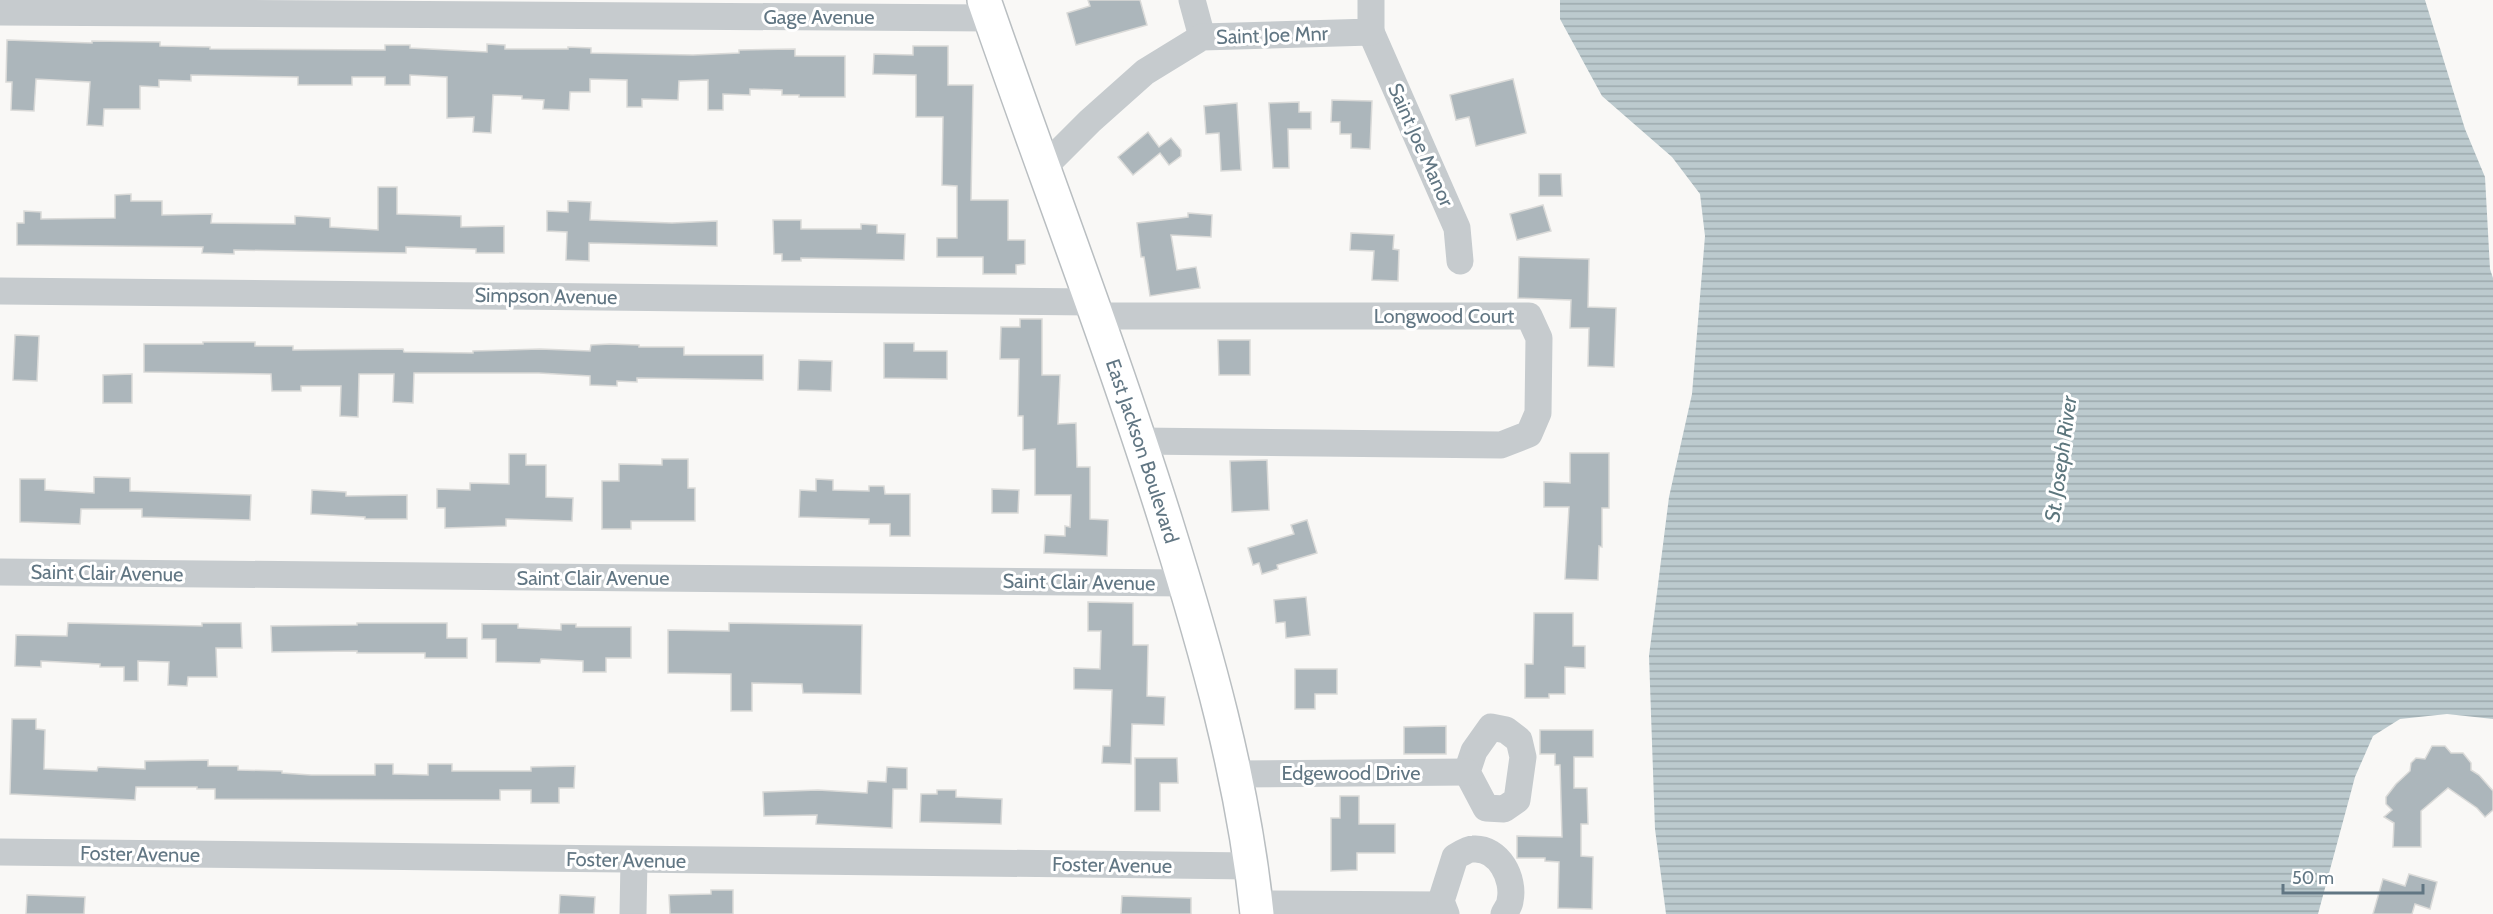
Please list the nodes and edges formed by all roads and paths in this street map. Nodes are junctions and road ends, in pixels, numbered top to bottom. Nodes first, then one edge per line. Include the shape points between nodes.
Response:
1 (1192, 0) edge
2 (1371, 0) edge
3 (988, 9) edge
4 (0, 12) edge
5 (1371, 32) junction
6 (1202, 37) junction
7 (1045, 166) junction
8 (1460, 261) dead end
9 (0, 291) edge
10 (1095, 309) junction
11 (1140, 441) junction
12 (0, 572) edge
13 (1185, 583) junction
14 (1467, 772) dead end
15 (1236, 774) junction
16 (0, 852) edge
17 (634, 860) junction
18 (1252, 866) junction
19 (1256, 909) edge
20 (1444, 909) edge
21 (633, 914) edge
22 (1504, 914) edge

1 - 6 street
2 - 5 street
3 - 4 street, Gage Avenue
3 - 7 main road, East Jackson Boulevard
5 - 6 street, Saint Joe Mnr
5 - 8 street, Saint Joe Manor via 1457,228
6 - 7 street, Saint Joe Mnr via 1145,72
7 - 10 main road, East Jackson Boulevard
9 - 10 street, Simpson Avenue
10 - 11 main road, East Jackson Boulevard
10 - 11 street, Longwood Court via 1529,316 1539,338 1538,413 1529,434 1501,445
11 - 13 main road, East Jackson Boulevard
12 - 13 street, Saint Clair Avenue
13 - 15 main road, East Jackson Boulevard
14 - 15 street, Edgewood Drive
15 - 18 main road, East Jackson Boulevard
16 - 17 street, Foster Avenue
17 - 18 street, Foster Avenue
17 - 21 street
18 - 19 main road, East Jackson Boulevard
19 - 20 street
20 - 22 street via 1445,885 1455,857 1472,849 1489,852 1504,866 1510,901

